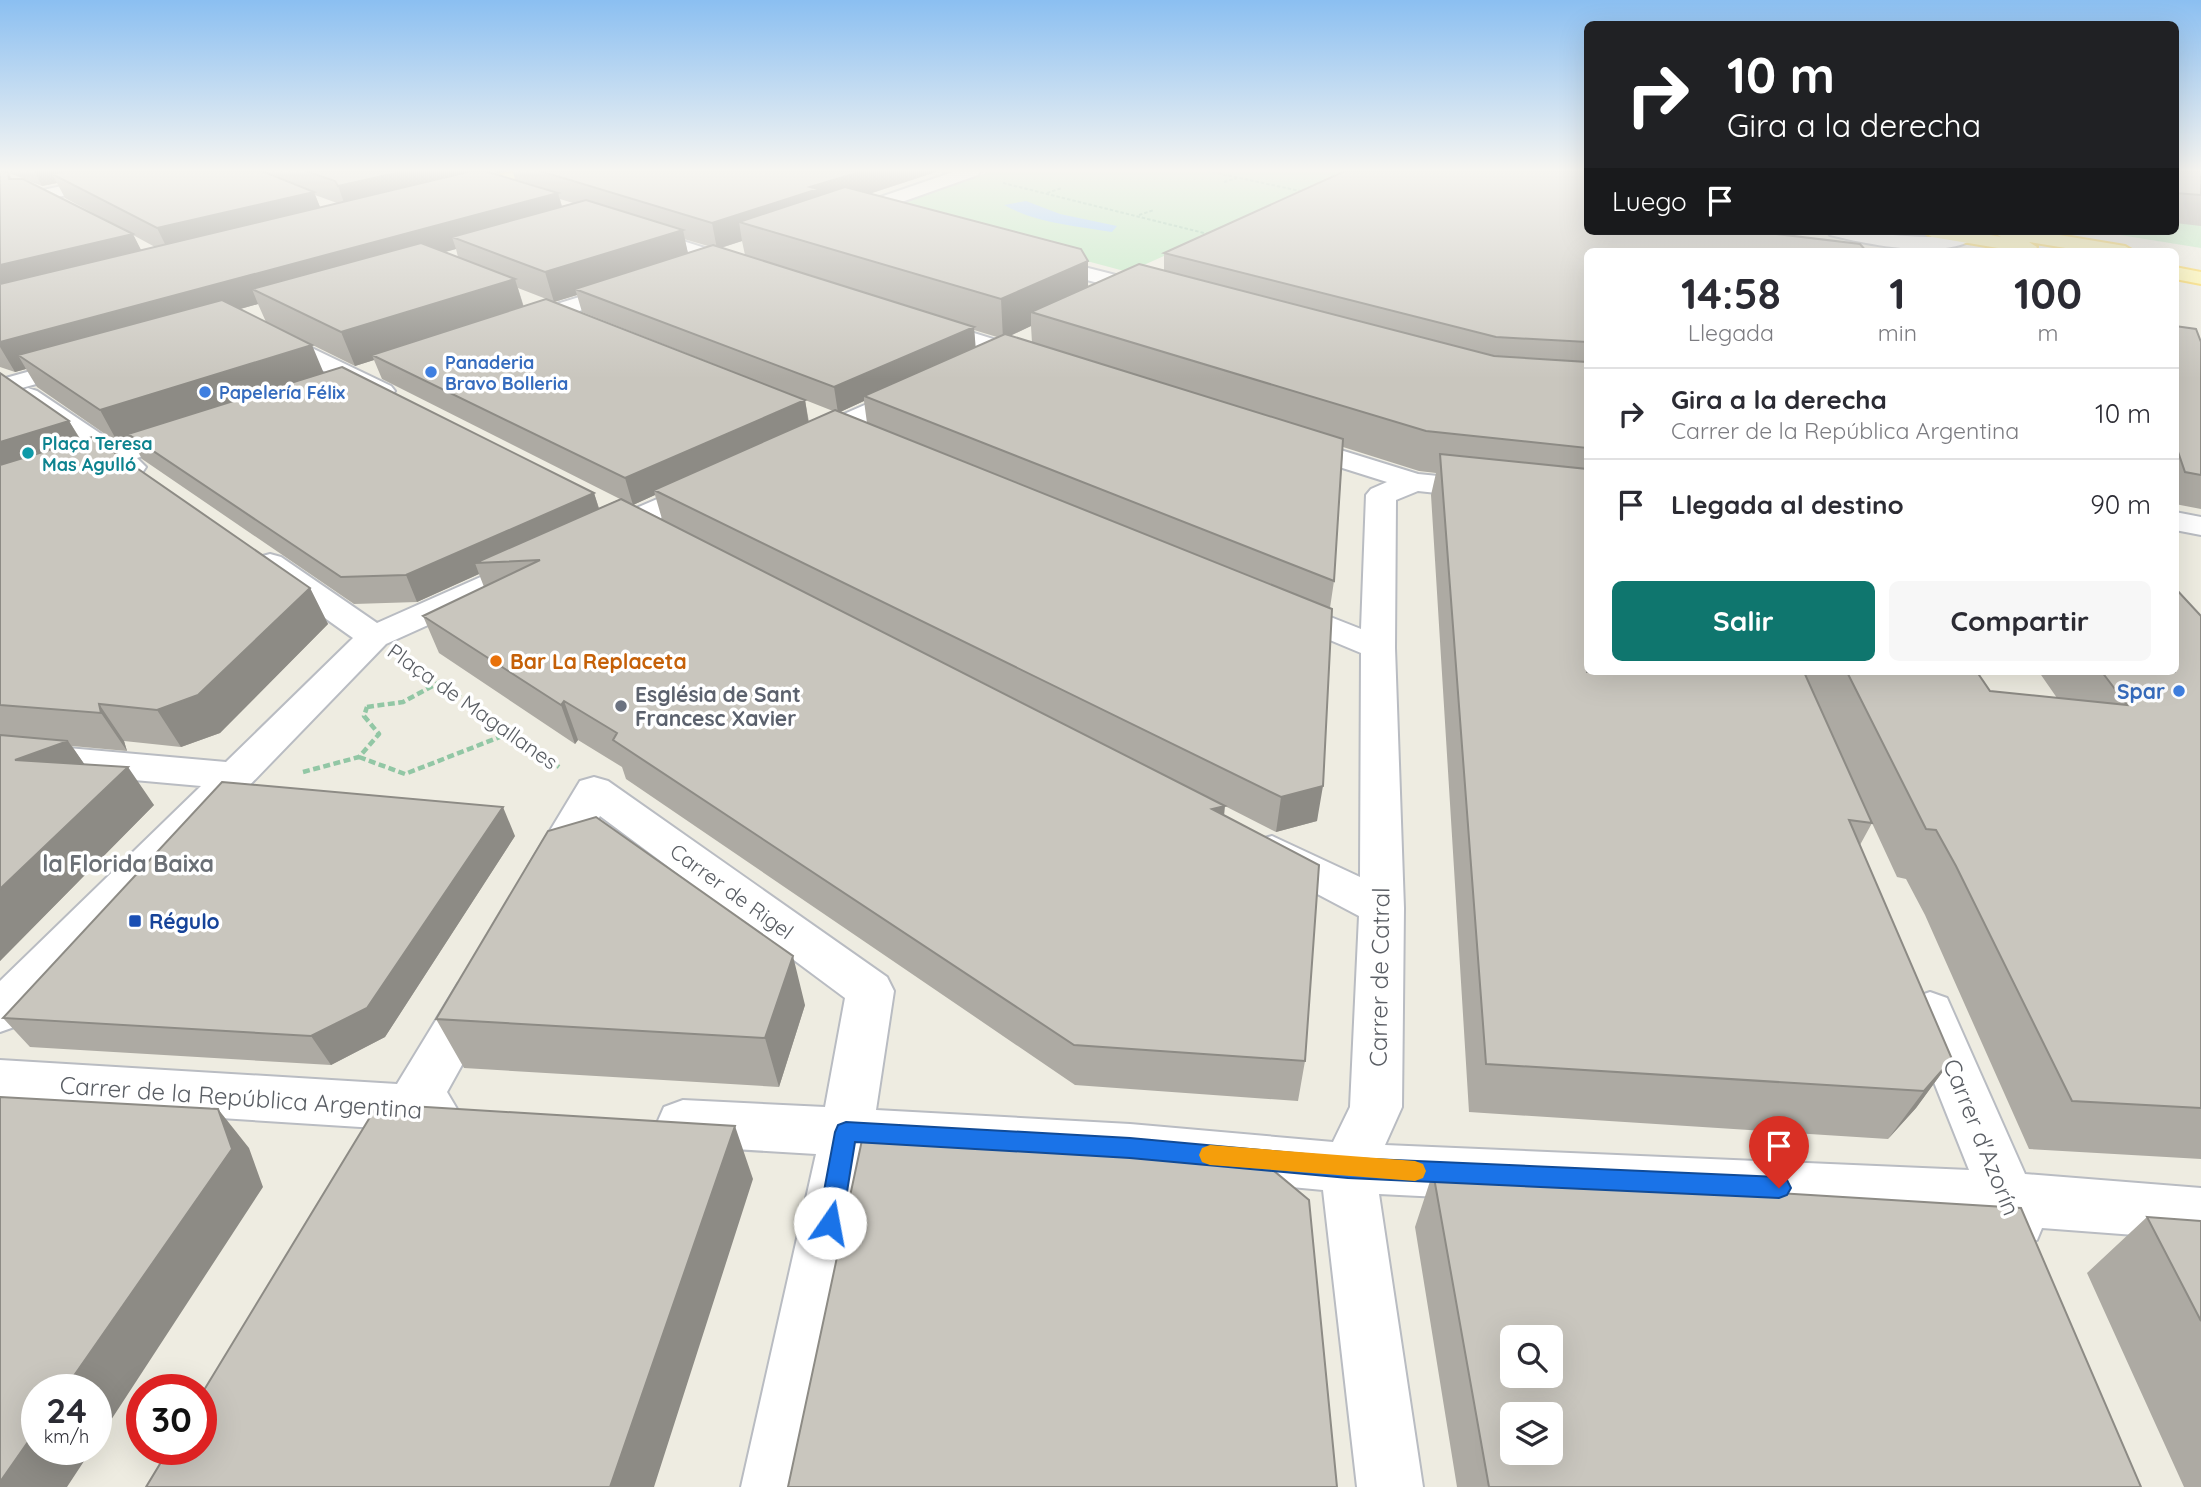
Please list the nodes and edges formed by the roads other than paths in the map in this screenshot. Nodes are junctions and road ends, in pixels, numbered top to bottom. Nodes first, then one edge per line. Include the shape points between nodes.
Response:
1 (664, 240) edge
2 (1898, 240) edge
3 (1948, 240) edge
4 (1999, 240) edge
5 (2056, 240) edge
6 (1908, 242) junction
7 (756, 246) edge
8 (1884, 248) edge
9 (2035, 248) edge
10 (2101, 248) edge
11 (1016, 255) edge
12 (718, 258) junction
13 (2179, 261) edge
14 (2201, 265) edge
15 (680, 271) edge
16 (2179, 274) edge
17 (771, 275) edge
18 (2201, 278) edge
19 (654, 279) edge
20 (1149, 282) junction
21 (515, 298) edge
22 (1177, 298) edge
23 (1100, 304) edge
24 (550, 313) junction
25 (901, 316) edge
26 (238, 319) edge
27 (588, 328) edge
28 (498, 330) edge
29 (1041, 333) edge
30 (1005, 350) junction
31 (104, 357) edge
32 (969, 366) edge
33 (1058, 367) edge
34 (5, 380) edge
35 (934, 382) edge
36 (414, 408) edge
37 (801, 411) edge
38 (208, 425) edge
39 (839, 426) junction
40 (1269, 435) edge
41 (877, 442) edge
42 (778, 453) edge
43 (116, 456) junction
44 (730, 476) edge
45 (150, 480) edge
46 (1415, 482) junction
47 (0, 494) edge
48 (1584, 500) edge
49 (597, 501) dead end
50 (633, 520) junction
51 (2179, 522) edge
52 (2201, 526) edge
53 (670, 539) edge
54 (251, 550) edge
55 (1262, 600) edge
56 (374, 637) junction
57 (1378, 648) junction
58 (0, 755) edge
59 (236, 776) junction
60 (1247, 838) edge
61 (1382, 908) junction
62 (525, 911) edge
63 (497, 959) edge
64 (1911, 967) edge
65 (0, 1012) edge
66 (0, 1082) edge
67 (412, 1107) junction
68 (480, 1111) edge
69 (642, 1121) edge
70 (846, 1132) junction
71 (379, 1163) edge
72 (1348, 1168) junction
73 (2008, 1200) junction
74 (2201, 1214) edge
75 (2034, 1263) edge
76 (774, 1487) edge
77 (1390, 1487) edge

1 - 12 street
2 - 6 street
3 - 6 street
4 - 9 main road
5 - 10 main road
6 - 8 street
7 - 12 street
11 - 20 street
12 - 15 street
12 - 17 street
13 - 14 main road
16 - 18 main road
19 - 24 street
20 - 22 street
20 - 23 street
21 - 24 street
24 - 27 street
24 - 28 street
25 - 30 street
26 - 36 street
29 - 30 street
30 - 32 street
30 - 33 street
31 - 34 street
34 - 43 street
35 - 39 street
37 - 39 street
38 - 43 street
39 - 41 street
39 - 42 street
40 - 46 street
43 - 45 street
43 - 47 street
44 - 50 street
46 - 48 street
46 - 57 street, Carrer de Catral via 1381,495
49 - 50 street
50 - 53 street
50 - 56 street
51 - 52 street
54 - 56 street
55 - 57 street
56 - 59 street, Plaça de Magallanes
57 - 61 street, Carrer de Catral
58 - 59 street
59 - 65 street, Plaça de Magallanes
60 - 61 street
61 - 72 street, Carrer de Catral via 1376,1107
62 - 70 street, Carrer de Rigel via 594,791 870,992
63 - 67 street
64 - 73 street, Carrer d'Azorín
66 - 67 street, Carrer de la República Argentina
67 - 68 street, Carrer de la República Argentina
67 - 71 street
69 - 70 street
70 - 72 street via 1130,1148
70 - 76 street
72 - 73 street
72 - 77 street
73 - 74 street
73 - 75 street, Carrer d'Azorín

